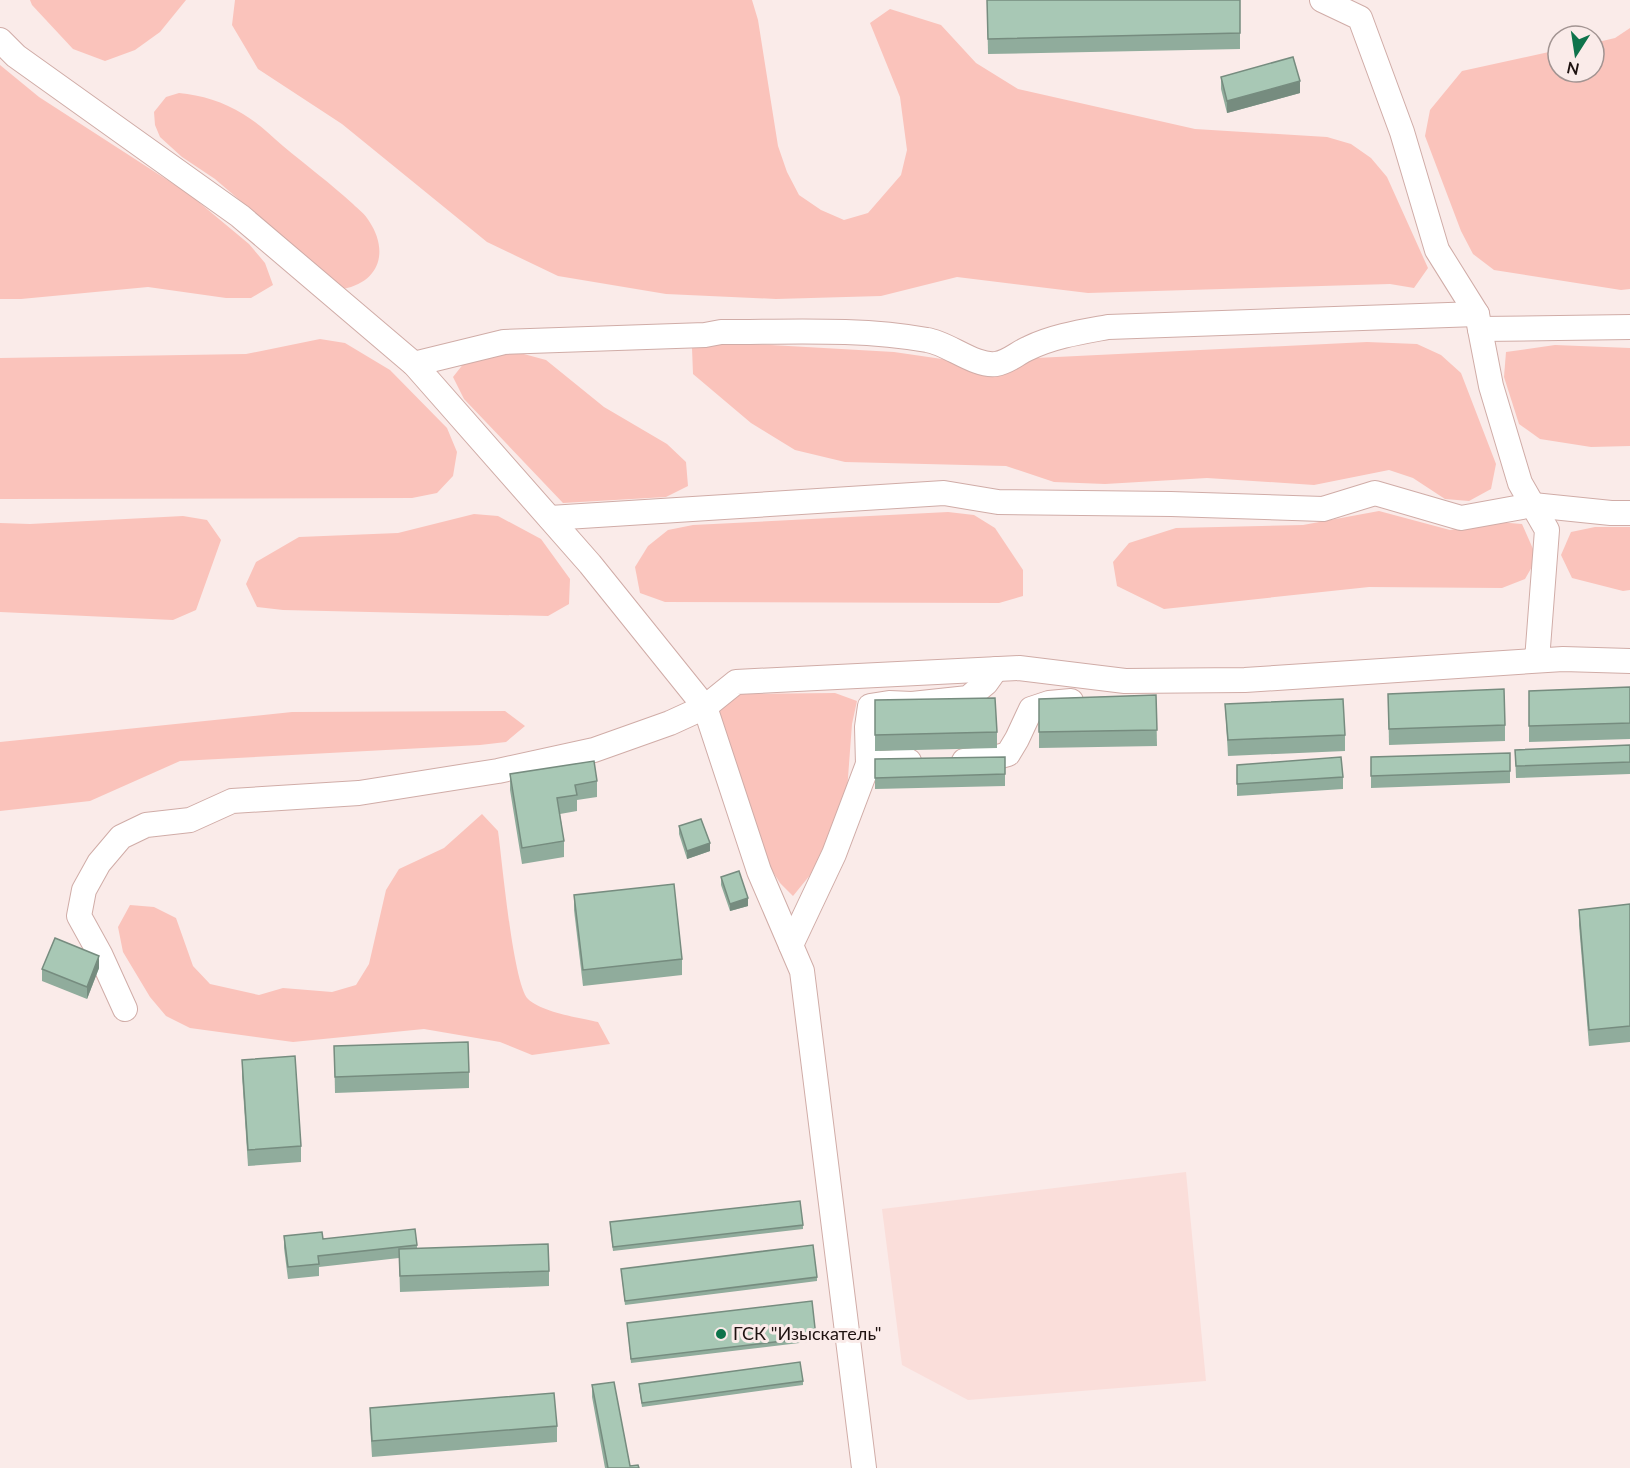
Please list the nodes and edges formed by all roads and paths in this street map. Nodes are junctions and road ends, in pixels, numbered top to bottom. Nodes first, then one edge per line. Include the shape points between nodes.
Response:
1 (1322, 0) edge
2 (0, 40) edge
3 (1478, 321) junction
4 (1630, 327) edge
5 (414, 364) junction
6 (1533, 505) junction
7 (1630, 513) edge
8 (550, 518) junction
9 (1537, 660) junction
10 (1630, 661) edge
11 (996, 669) junction
12 (1137, 681) junction
13 (705, 707) junction
14 (867, 764) junction
15 (791, 945) junction
16 (125, 1009) dead end
17 (864, 1468) edge

1 - 3 street via 1360,18 1402,132 1437,250
2 - 5 street via 16,56 240,216
3 - 4 street
3 - 5 street via 1108,327 1064,334 994,364 931,340 872,332 722,332 504,342
3 - 6 street via 1491,386 1520,483
5 - 8 street
6 - 7 street
6 - 8 street via 1461,518 1375,493 1323,509 998,502 944,493
6 - 9 street via 1547,531
8 - 13 street
9 - 10 street
9 - 12 street via 1245,680
11 - 12 street
11 - 13 street via 736,682
11 - 14 street via 968,698 870,706
12 - 14 street via 1101,701 1070,700 1031,709 1008,754 968,761
13 - 15 street via 759,871
13 - 16 street via 594,750 542,762 359,792 232,801 190,820 146,825 121,837 99,863 84,890 79,916
14 - 15 street via 834,854
15 - 17 street via 802,971

